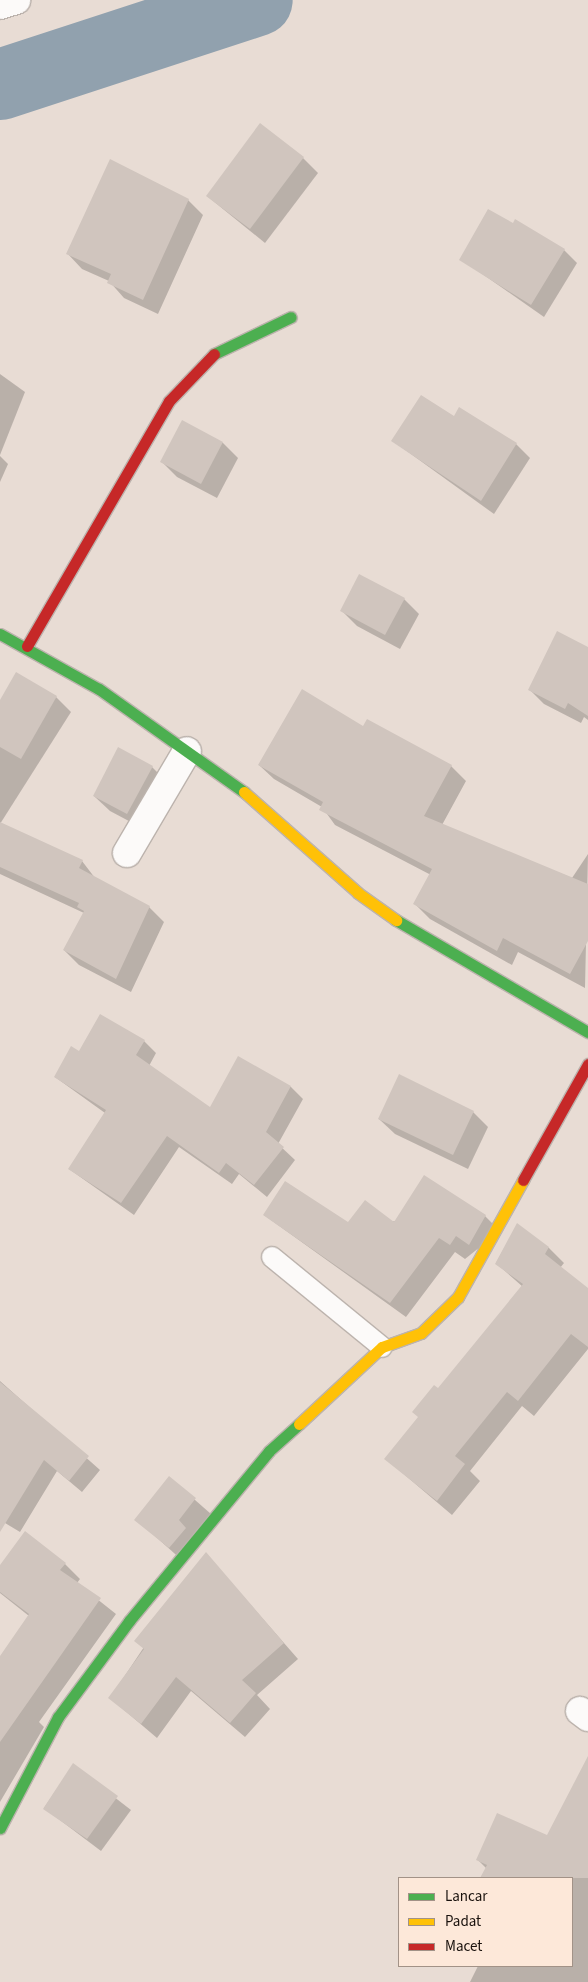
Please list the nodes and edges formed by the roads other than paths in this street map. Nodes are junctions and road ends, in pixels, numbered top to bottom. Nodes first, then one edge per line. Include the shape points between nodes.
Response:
1 (16, 0) edge
2 (0, 5) edge
3 (292, 317) dead end
4 (0, 634) edge
5 (27, 646) junction
6 (187, 751) junction
7 (127, 852) dead end
8 (588, 1032) edge
9 (588, 1064) edge
10 (272, 1257) dead end
11 (382, 1347) junction
12 (1, 1824) edge

1 - 2 street
3 - 5 street via 210,356 169,401
4 - 5 street
5 - 6 street via 99,689
6 - 7 street
6 - 8 street via 256,800 358,893 420,936
9 - 11 street via 458,1298 421,1333
10 - 11 lane
11 - 12 street via 269,1451 129,1621 58,1717

